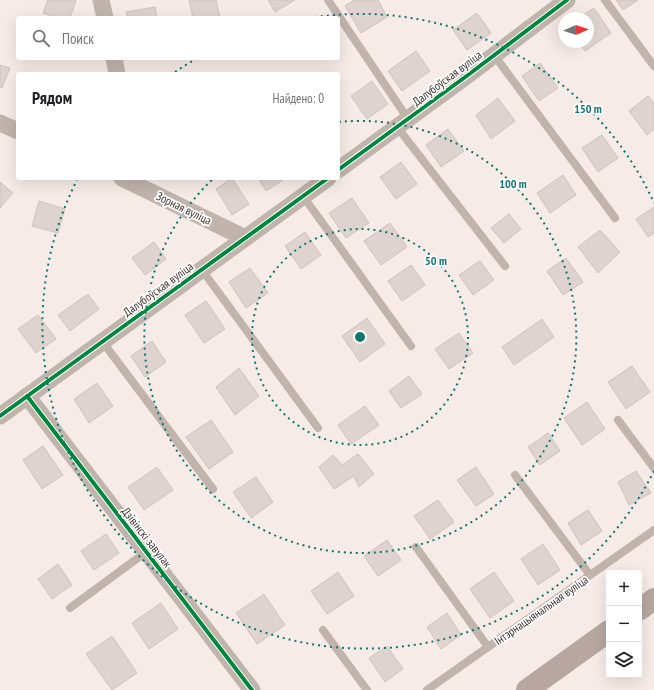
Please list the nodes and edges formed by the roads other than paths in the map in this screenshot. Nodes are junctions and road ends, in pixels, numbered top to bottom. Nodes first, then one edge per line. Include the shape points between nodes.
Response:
1 (101, 0) edge
2 (328, 0) edge
3 (567, 0) edge
4 (605, 0) edge
5 (105, 16) edge
6 (338, 16) edge
7 (340, 20) edge
8 (494, 55) junction
9 (114, 60) edge
10 (654, 66) edge
11 (117, 72) edge
12 (0, 123) edge
13 (403, 123) junction
14 (16, 130) edge
15 (340, 169) edge
16 (130, 180) edge
17 (325, 180) edge
18 (141, 183) edge
19 (303, 196) junction
20 (615, 218) dead end
21 (245, 238) junction
22 (505, 266) dead end
23 (202, 270) junction
24 (102, 341) junction
25 (411, 346) dead end
26 (27, 396) junction
27 (0, 416) edge
28 (618, 420) dead end
29 (318, 428) dead end
30 (654, 468) edge
31 (515, 474) dead end
32 (213, 488) dead end
33 (654, 530) edge
34 (416, 547) dead end
35 (146, 552) junction
36 (590, 575) junction
37 (654, 599) edge
38 (70, 608) dead end
39 (642, 608) edge
40 (323, 630) dead end
41 (606, 633) edge
42 (488, 647) junction
43 (252, 690) edge
44 (367, 690) edge
45 (427, 690) edge
46 (527, 690) edge

1 - 5 street
2 - 6 lane
3 - 8 street, Далубоўская вуліца
4 - 10 lane
7 - 13 lane
8 - 13 street, Далубоўская вуліца
8 - 20 lane
9 - 11 street
12 - 14 street
13 - 15 street, Далубоўская вуліца
13 - 22 lane
16 - 18 street, Зорная вуліца
17 - 19 street, Далубоўская вуліца
18 - 21 street, Зорная вуліца
19 - 21 street, Далубоўская вуліца
19 - 25 lane
21 - 23 street, Далубоўская вуліца
23 - 24 street, Далубоўская вуліца
23 - 29 lane
24 - 26 street, Далубоўская вуліца
24 - 32 lane
26 - 27 street, Далубоўская вуліца
26 - 35 street, Дзівінскі завулак
28 - 30 lane
31 - 36 lane
33 - 36 lane, Інтэрнацыянальная вуліца
34 - 42 lane
35 - 38 lane
35 - 43 street, Дзівінскі завулак
36 - 42 lane, Інтэрнацыянальная вуліца
37 - 39 main road
40 - 44 lane
41 - 46 main road
42 - 45 lane, Інтэрнацыянальная вуліца

